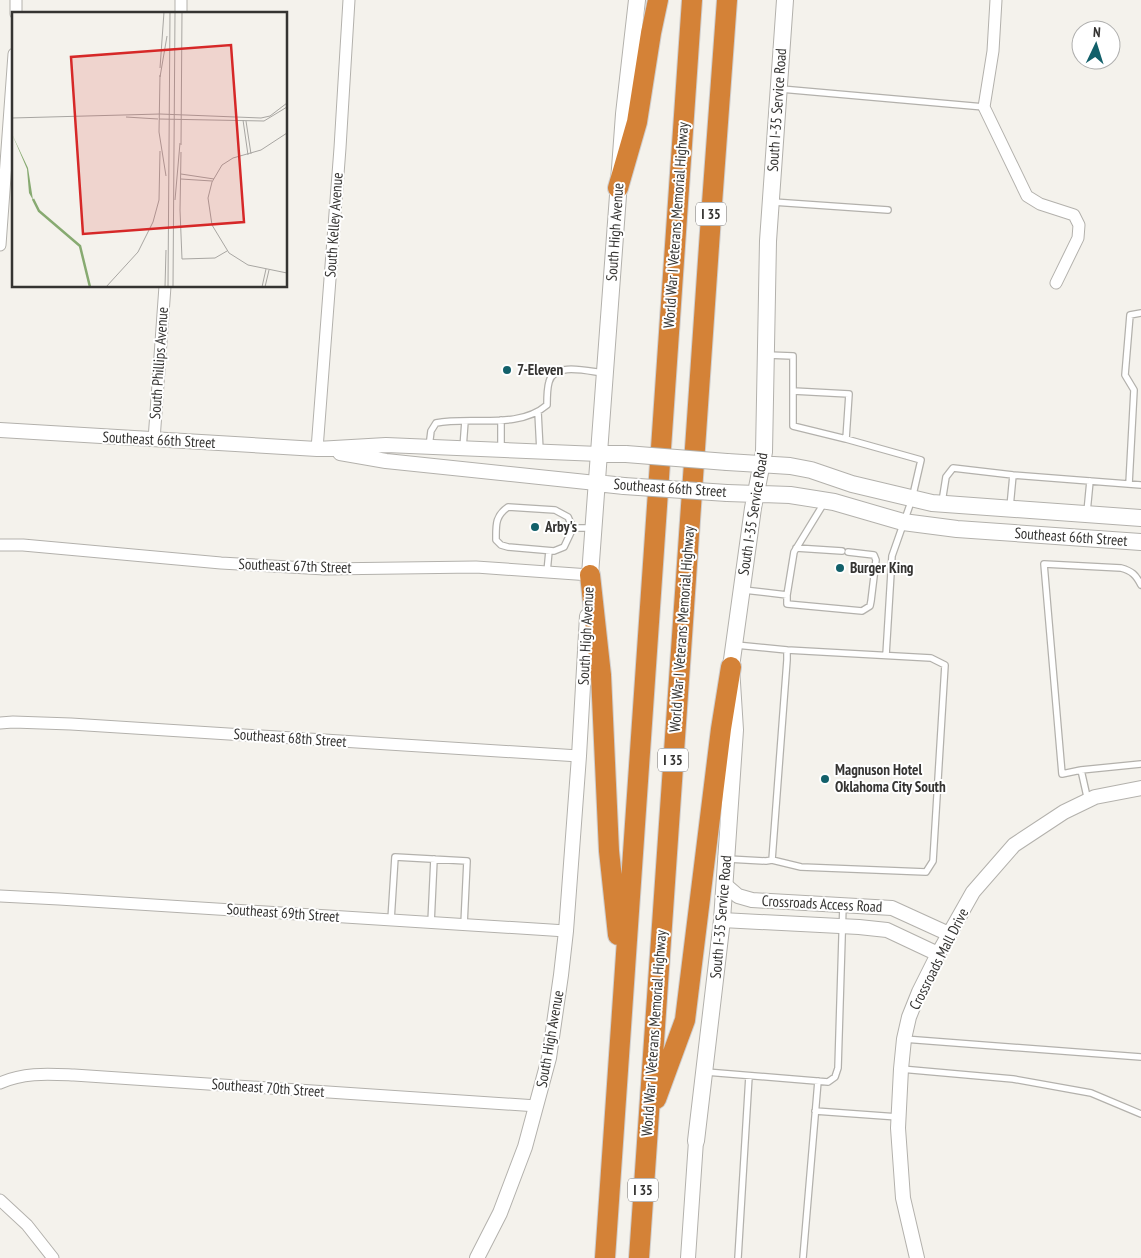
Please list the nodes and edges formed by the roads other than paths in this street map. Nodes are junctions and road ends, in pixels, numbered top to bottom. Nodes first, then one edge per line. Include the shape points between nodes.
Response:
1 (349, 0) edge
2 (637, 0) edge
3 (658, 0) edge
4 (692, 0) edge
5 (728, 0) edge
6 (785, 0) edge
7 (996, 0) edge
8 (12, 81) edge
9 (778, 89) junction
10 (984, 107) junction
11 (618, 188) junction
12 (771, 202) junction
13 (888, 210) dead end
14 (0, 245) edge
15 (1056, 283) dead end
16 (164, 288) edge
17 (1141, 313) edge
18 (765, 355) junction
19 (605, 373) junction
20 (792, 391) junction
21 (538, 412) junction
22 (501, 420) junction
23 (465, 421) junction
24 (0, 430) edge
25 (846, 439) junction
26 (154, 440) junction
27 (429, 447) junction
28 (463, 448) junction
29 (317, 449) junction
30 (501, 450) junction
31 (540, 451) junction
32 (599, 454) junction
33 (762, 464) junction
34 (1013, 475) junction
35 (1090, 481) junction
36 (596, 482) junction
37 (1129, 484) junction
38 (1141, 485) edge
39 (755, 495) junction
40 (912, 499) junction
41 (826, 501) junction
42 (942, 504) junction
43 (1010, 509) junction
44 (1086, 514) junction
45 (1141, 518) edge
46 (904, 522) junction
47 (573, 528) junction
48 (593, 528) junction
49 (1139, 544) edge
50 (0, 545) edge
51 (796, 548) junction
52 (549, 551) junction
53 (547, 572) junction
54 (590, 575) junction
55 (1141, 585) edge
56 (742, 589) junction
57 (787, 596) junction
58 (734, 644) junction
59 (786, 650) junction
60 (886, 655) junction
61 (731, 667) junction
62 (0, 723) edge
63 (579, 756) junction
64 (1141, 764) edge
65 (1082, 770) junction
66 (1141, 788) edge
67 (1088, 801) junction
68 (726, 858) junction
69 (434, 859) junction
70 (772, 860) junction
71 (724, 884) junction
72 (0, 896) edge
73 (843, 905) junction
74 (391, 920) junction
75 (722, 920) junction
76 (430, 923) junction
77 (464, 925) junction
78 (842, 926) junction
79 (566, 931) junction
80 (949, 934) junction
81 (938, 954) junction
82 (624, 982) junction
83 (904, 1040) junction
84 (1141, 1057) edge
85 (900, 1069) junction
86 (704, 1072) junction
87 (749, 1076) junction
88 (818, 1081) junction
89 (0, 1082) edge
90 (537, 1106) junction
91 (815, 1111) junction
92 (1141, 1114) edge
93 (898, 1117) junction
94 (648, 1122) junction
95 (696, 1141) joint
96 (0, 1200) edge
97 (53, 1258) edge
98 (477, 1258) edge
99 (604, 1258) edge
100 (639, 1258) edge
101 (688, 1258) edge
102 (738, 1258) edge
103 (803, 1258) edge
104 (917, 1258) edge

1 - 29 street, South Kelley Avenue
2 - 11 main road, South High Avenue
3 - 11 highway via 637,122
4 - 82 highway, World War I Veterans Memorial Highway / I 35
5 - 94 highway, World War I Veterans Memorial Highway / I 35
6 - 9 main road, South I-35 Service Road
7 - 10 street via 993,51
8 - 14 street
9 - 10 lane
9 - 12 main road, South I-35 Service Road
10 - 15 street via 1027,196 1040,204 1074,215 1079,224 1078,238
11 - 19 main road, South High Avenue
12 - 13 lane
12 - 18 main road, South I-35 Service Road
16 - 26 street, South Phillips Avenue
17 - 37 lane via 1130,315 1125,376 1134,390
18 - 20 lane via 793,356
18 - 33 main road, South I-35 Service Road
19 - 21 lane via 563,369 554,373 549,380 547,405
19 - 32 main road, South High Avenue
20 - 25 lane via 793,426
20 - 25 lane via 849,394
21 - 22 lane via 525,418
21 - 31 lane
22 - 23 lane
22 - 30 lane
23 - 27 lane via 436,423 431,431
23 - 28 lane
24 - 26 street, Southeast 66th Street
25 - 40 lane via 921,460
26 - 29 street, Southeast 66th Street
27 - 28 street, Southeast 66th Street
27 - 29 street, Southeast 66th Street via 386,445
28 - 30 street, Southeast 66th Street
29 - 36 street, Southeast 66th Street via 386,461
30 - 31 street, Southeast 66th Street
31 - 32 street, Southeast 66th Street
32 - 33 main road, Southeast 66th Street, bridge
32 - 36 main road, South High Avenue
33 - 39 main road, South I-35 Service Road
33 - 40 main road, Southeast 66th Street via 811,470
34 - 35 lane
34 - 42 lane via 953,468 946,477
34 - 43 lane
35 - 37 lane
35 - 44 lane
36 - 39 main road, Southeast 66th Street, bridge
36 - 48 main road, South High Avenue
37 - 38 lane
39 - 41 main road, Southeast 66th Street via 790,495
39 - 56 main road, South I-35 Service Road
40 - 42 main road, Southeast 66th Street
40 - 46 lane
41 - 46 main road, Southeast 66th Street
41 - 51 lane
42 - 43 main road, Southeast 66th Street
43 - 44 main road, Southeast 66th Street
44 - 45 main road, Southeast 66th Street
46 - 49 main road, Southeast 66th Street
46 - 60 lane via 892,556
47 - 48 lane
47 - 52 lane via 564,547
47 - 52 lane via 568,517 555,510 508,507 501,511 496,520 496,540 501,545
48 - 54 main road, South High Avenue
50 - 53 street, Southeast 67th Street via 324,569 476,567
51 - 57 lane
51 - 57 lane via 874,554 871,601 862,611 787,604
52 - 53 lane
53 - 54 street, Southeast 67th Street
54 - 63 street, South High Avenue
54 - 82 highway via 601,675 609,851
55 - 65 lane via 1135,574 1121,568 1044,564 1062,774
56 - 57 lane
56 - 58 main road, South I-35 Service Road
58 - 59 lane
58 - 61 main road, South I-35 Service Road
59 - 60 lane
59 - 70 lane
60 - 70 lane via 931,658 945,665 933,861 926,872 801,866
61 - 68 main road, South I-35 Service Road via 734,730
61 - 94 highway via 685,1020
62 - 63 street, Southeast 68th Street via 71,724
63 - 79 street, South High Avenue
64 - 65 lane
65 - 67 lane
66 - 67 street, Crossroads Mall Drive
67 - 80 street, Crossroads Mall Drive via 1064,812 1014,845 973,892
68 - 70 lane
68 - 71 main road, South I-35 Service Road
69 - 74 lane via 395,857
69 - 76 lane
69 - 77 lane via 467,860
71 - 73 street, Crossroads Access Road via 738,896 752,900
71 - 75 main road, South I-35 Service Road
72 - 74 street, Southeast 69th Street
73 - 78 lane
73 - 80 street, Crossroads Access Road via 892,908
74 - 76 street, Southeast 69th Street
75 - 78 street, Crossroads Access Road
75 - 86 main road, South I-35 Service Road
76 - 77 street, Southeast 69th Street
77 - 79 street, Southeast 69th Street
78 - 81 street, Crossroads Access Road via 887,930
78 - 88 lane via 838,1068 835,1077 828,1082
79 - 90 street, South High Avenue via 549,1058
80 - 81 street, Crossroads Mall Drive
81 - 83 street, Crossroads Mall Drive via 918,992
82 - 99 highway, World War I Veterans Memorial Highway / I 35
83 - 84 lane
83 - 85 street, Crossroads Mall Drive
85 - 92 lane via 1013,1079 1091,1093
85 - 93 street, Crossroads Mall Drive
86 - 87 lane
86 - 95 main road, South I-35 Service Road
87 - 88 lane
87 - 102 lane
88 - 91 lane
89 - 90 street, Southeast 70th Street via 36,1074 74,1075
90 - 98 street, South High Avenue via 500,1212
91 - 93 lane
91 - 103 lane
93 - 104 street, Crossroads Mall Drive via 903,1198
94 - 100 highway, World War I Veterans Memorial Highway / I 35
95 - 101 street
96 - 97 street via 27,1225

